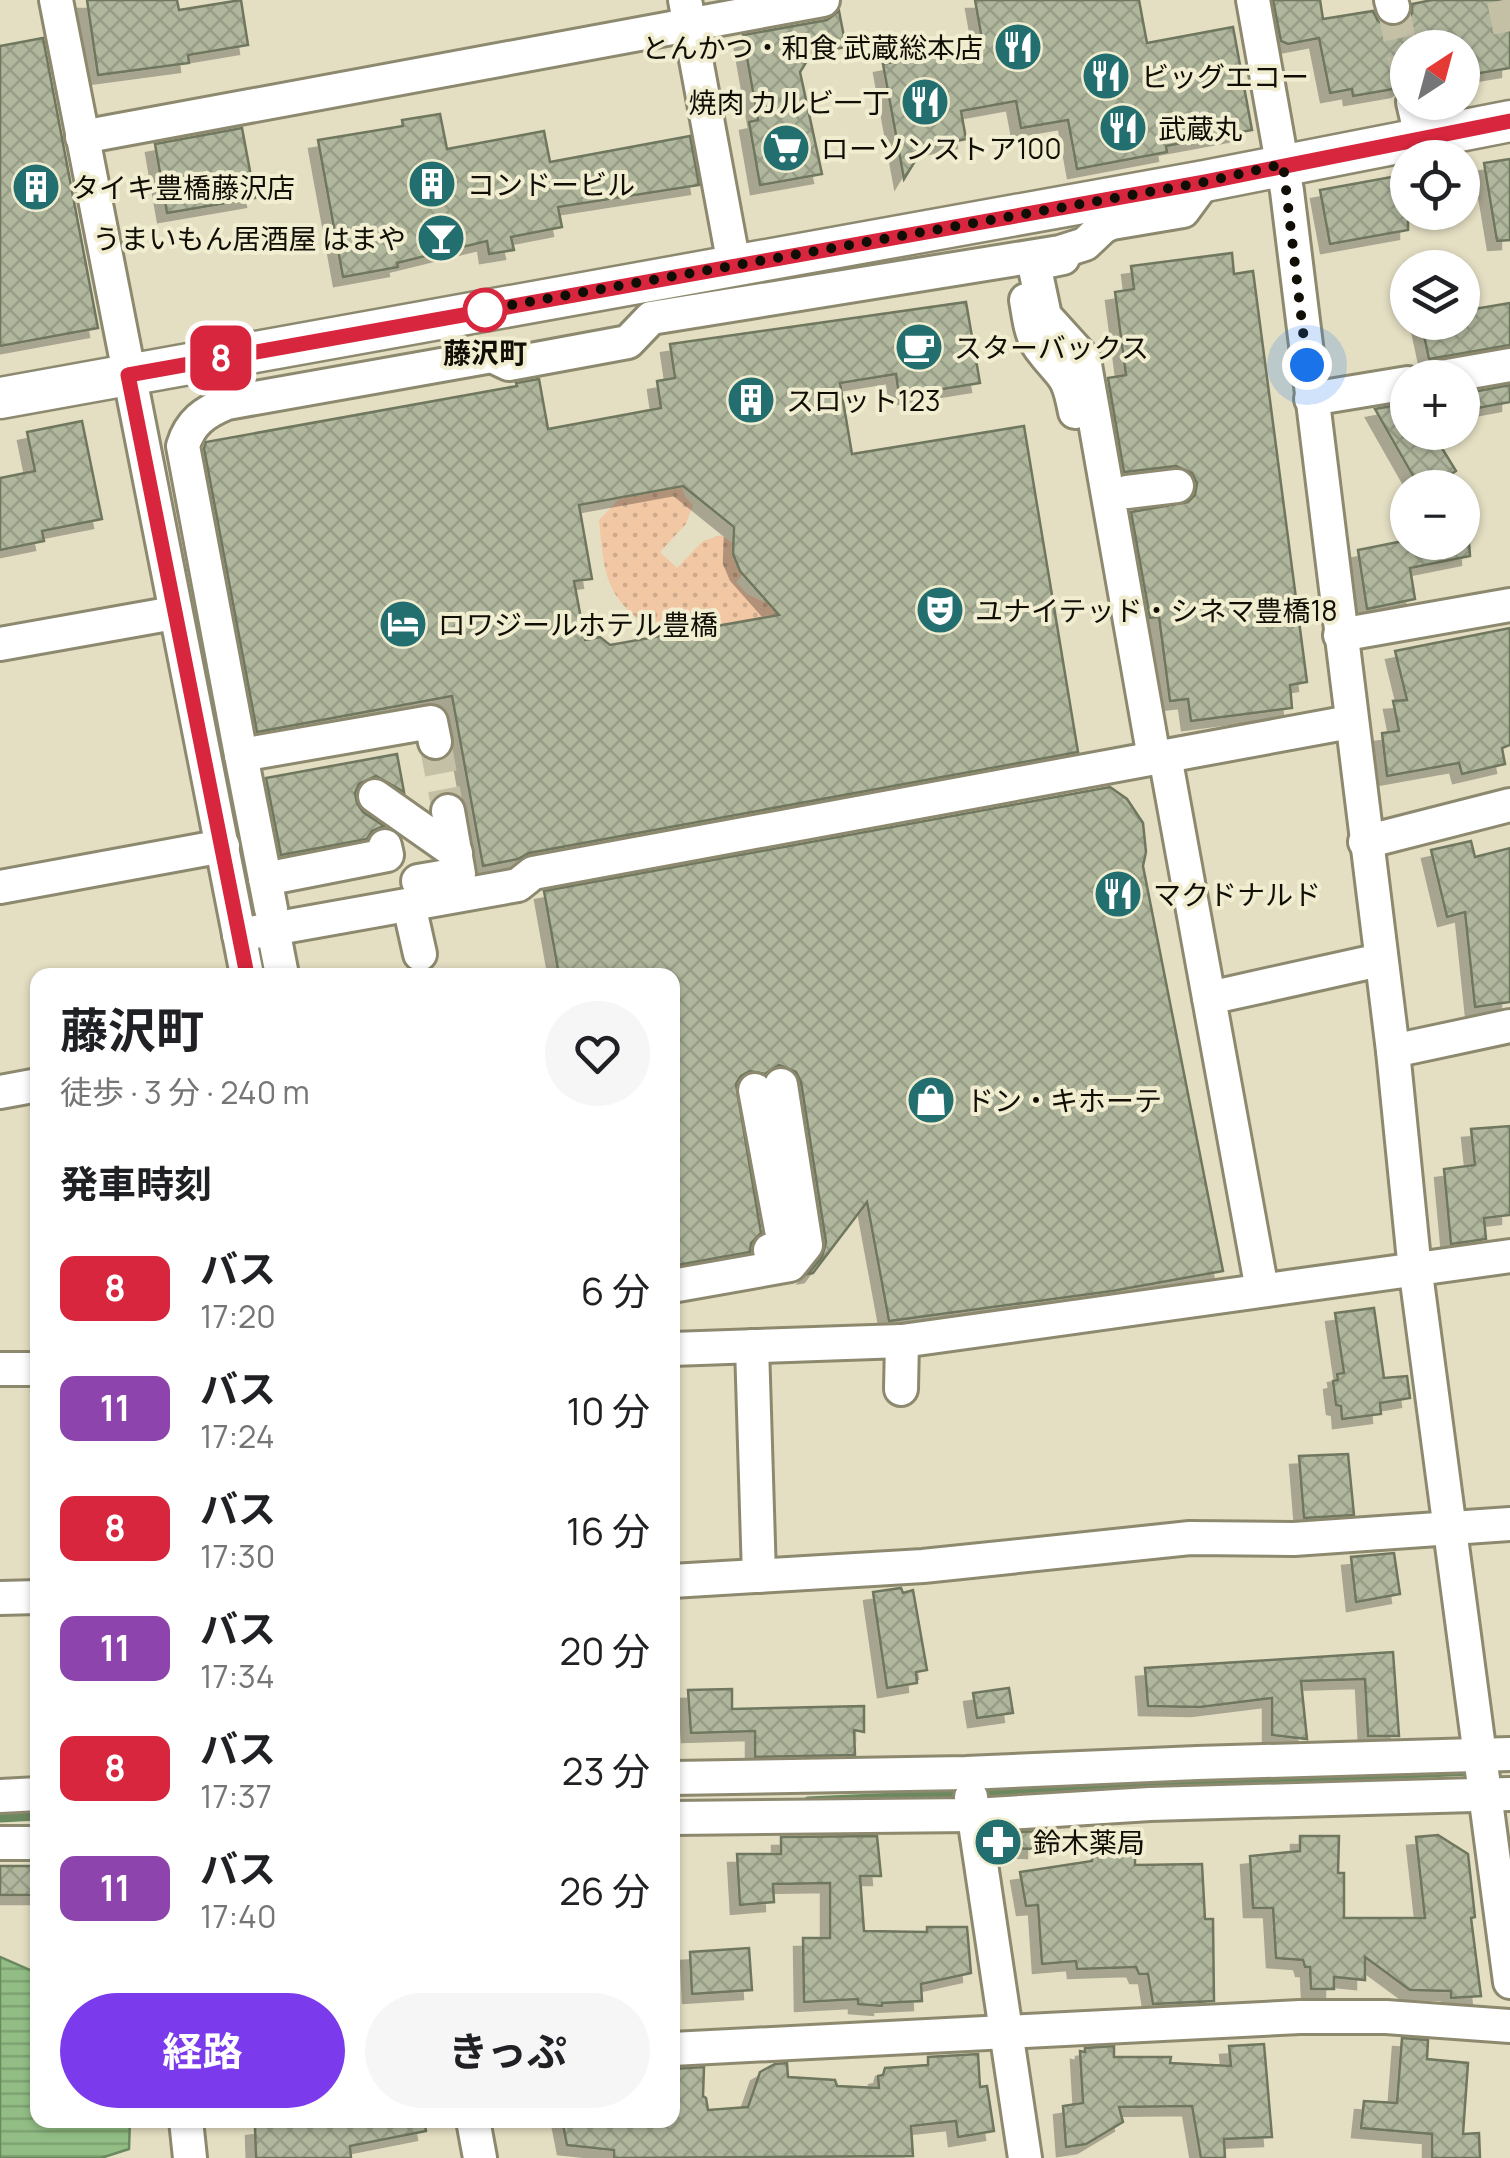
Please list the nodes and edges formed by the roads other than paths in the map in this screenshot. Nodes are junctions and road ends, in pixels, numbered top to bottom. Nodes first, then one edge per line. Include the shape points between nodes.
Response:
1 (56, 0) edge
2 (823, 0) edge
3 (1253, 0) edge
4 (687, 12) edge
5 (1417, 120) edge
6 (1510, 122) edge
7 (82, 137) junction
8 (1283, 164) junction
9 (1215, 179) junction
10 (1018, 258) junction
11 (734, 265) junction
12 (1510, 365) edge
13 (1480, 370) edge
14 (128, 375) junction
15 (1390, 385) edge
16 (0, 398) edge
17 (1312, 400) junction
18 (1177, 486) dead end
19 (1124, 492) junction
20 (1510, 605) edge
21 (174, 613) junction
22 (1340, 635) junction
23 (0, 644) edge
24 (1350, 722) junction
25 (435, 742) dead end
26 (241, 755) junction
27 (1153, 758) junction
28 (375, 796) dead end
29 (1510, 804) edge
30 (448, 811) tunnel mouth
31 (1364, 842) junction
32 (223, 846) junction
33 (385, 846) dead end
34 (456, 853) junction
35 (0, 887) edge
36 (409, 905) junction
37 (270, 906) junction
38 (238, 926) junction
39 (420, 954) dead end
40 (1380, 960) junction
41 (246, 968) edge
42 (281, 968) edge
43 (1209, 998) junction
44 (1510, 1026) edge
45 (1393, 1051) junction
46 (30, 1086) edge
47 (768, 1088) dead end
48 (0, 1092) edge
49 (794, 1238) junction
50 (1510, 1256) edge
51 (680, 1265) edge
52 (1416, 1269) junction
53 (680, 1285) edge
54 (1262, 1290) junction
55 (902, 1341) junction
56 (752, 1346) junction
57 (680, 1348) edge
58 (0, 1369) edge
59 (30, 1369) edge
60 (901, 1389) dead end
61 (1510, 1524) edge
62 (1451, 1529) junction
63 (759, 1576) junction
64 (680, 1581) edge
65 (30, 1597) edge
66 (0, 1598) edge
67 (1496, 1754) edge
68 (966, 1774) junction
69 (680, 1778) edge
70 (30, 1794) edge
71 (1498, 1794) edge
72 (0, 1796) edge
73 (974, 1815) junction
74 (680, 1818) edge
75 (30, 1842) edge
76 (0, 1843) edge
77 (1510, 1982) edge
78 (1510, 2026) edge
79 (1007, 2034) junction
80 (680, 2049) edge
81 (187, 2128) edge
82 (474, 2128) edge
83 (190, 2158) edge
84 (480, 2158) edge
85 (1026, 2158) edge

1 - 7 street
2 - 4 street
3 - 8 street
4 - 7 street
4 - 11 street
5 - 6 main road
5 - 8 main road
7 - 14 street
8 - 9 main road
8 - 17 street
9 - 10 street via 1183,211 1112,223 1085,244
9 - 11 main road
9 - 19 street via 1196,219 1108,238 1096,251 1034,264 1045,316 1097,369
10 - 26 street via 651,318 628,342 509,364 492,356 212,409 191,427 183,446
10 - 27 street via 1031,329 1069,384
11 - 14 main road
12 - 13 street
14 - 16 main road
14 - 21 street
15 - 17 street
17 - 22 street
18 - 19 street
19 - 27 street
20 - 22 street
21 - 23 street
21 - 32 street
22 - 24 street
24 - 27 street
24 - 31 street
25 - 26 street via 431,722
26 - 37 street
27 - 36 street via 533,873 518,885
27 - 43 street
28 - 34 street
29 - 31 street
30 - 34 street
31 - 40 street
32 - 35 street
32 - 38 street
33 - 37 street via 387,855
34 - 37 street via 460,874
36 - 37 street via 326,927
36 - 39 street
37 - 38 street
37 - 42 street
38 - 41 street
40 - 43 street
40 - 45 street
43 - 54 street
44 - 45 street
45 - 52 street
46 - 48 street
47 - 49 street
49 - 51 street via 779,1248
49 - 53 street via 806,1245 790,1266
50 - 52 street
52 - 54 street
52 - 62 street
54 - 55 street
55 - 56 street
55 - 60 street
56 - 57 street
56 - 63 street
58 - 59 street
61 - 62 street
62 - 63 street via 1190,1538
62 - 67 street
63 - 64 street
65 - 66 street
67 - 68 street
67 - 71 street
68 - 69 street
68 - 73 street
70 - 72 street
71 - 73 street
71 - 77 street
73 - 74 street
73 - 79 street
75 - 76 street
78 - 79 street via 1300,2017
79 - 80 street
79 - 85 street
81 - 83 street
82 - 84 street

